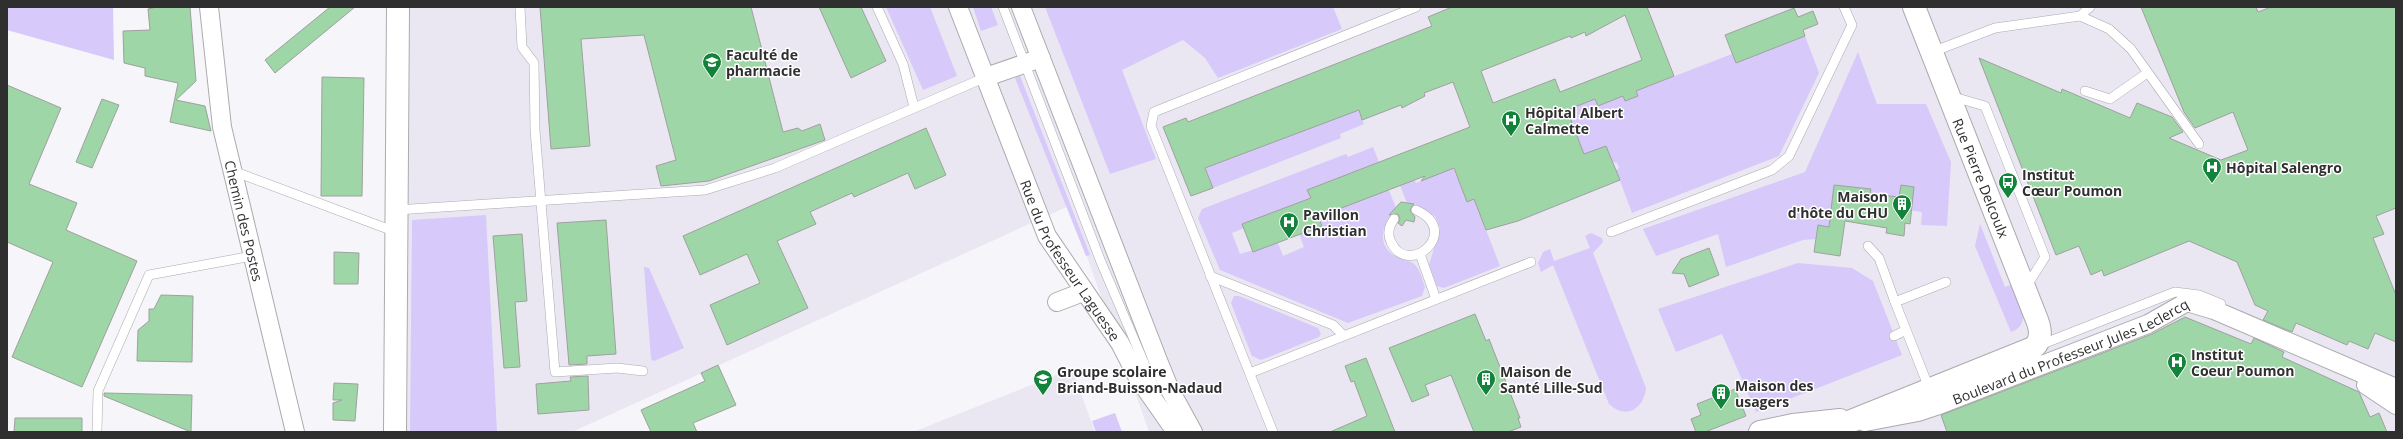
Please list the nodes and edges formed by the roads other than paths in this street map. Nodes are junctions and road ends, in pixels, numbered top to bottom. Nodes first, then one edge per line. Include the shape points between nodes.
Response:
1 (208, 7) edge
2 (398, 7) edge
3 (520, 7) edge
4 (877, 7) edge
5 (958, 7) edge
6 (1003, 7) edge
7 (1021, 7) edge
8 (1416, 7) edge
9 (1844, 7) edge
10 (1914, 7) edge
11 (2090, 7) edge
12 (2080, 16) junction
13 (1932, 52) junction
14 (1041, 58) junction
15 (1024, 63) junction
16 (2147, 73) junction
17 (986, 77) junction
18 (2085, 91) dead end
19 (1949, 96) junction
20 (914, 107) junction
21 (2200, 144) dead end
22 (233, 171) junction
23 (541, 201) junction
24 (396, 210) junction
25 (1416, 210) dead end
26 (1394, 219) dead end
27 (396, 232) junction
28 (1611, 232) dead end
29 (1868, 246) dead end
30 (1420, 254) junction
31 (252, 256) junction
32 (1531, 262) dead end
33 (1210, 276) junction
34 (1946, 282) dead end
35 (2025, 289) junction
36 (1112, 290) junction
37 (1083, 292) junction
38 (1436, 299) junction
39 (1057, 302) dead end
40 (1895, 302) junction
41 (1906, 330) junction
42 (1343, 335) junction
43 (1894, 336) dead end
44 (2033, 348) junction
45 (2322, 357) junction
46 (1159, 363) junction
47 (643, 371) dead end
48 (1250, 373) junction
49 (2396, 379) edge
50 (1929, 388) junction
51 (2396, 388) edge
52 (2396, 405) edge
53 (1863, 415) junction
54 (1829, 430) edge
55 (97, 432) edge
56 (295, 432) edge
57 (395, 432) edge
58 (1176, 432) edge
59 (1193, 432) edge
60 (1273, 432) edge
61 (1760, 432) edge

1 - 22 street, Chemin des Postes via 218,102
2 - 24 street
3 - 23 lane via 522,47 534,63 535,130
4 - 20 lane via 902,64
5 - 17 street, Rue du Professeur Laguesse
6 - 15 lane
7 - 14 street, Rue du Professeur Laguesse
8 - 33 lane via 1154,112 1151,126
9 - 28 lane via 1852,25 1789,156 1772,170
10 - 13 street, Rue Pierre Delcoulx
11 - 12 lane
12 - 13 lane via 1995,28
12 - 16 lane via 2109,29 2131,49
13 - 19 street, Rue Pierre Delcoulx
14 - 15 street
14 - 46 street, Rue du Professeur Laguesse
15 - 17 street
15 - 36 lane
16 - 18 lane via 2110,99
16 - 21 lane
17 - 20 lane
17 - 37 street, Rue du Professeur Laguesse via 1047,236
19 - 35 street, Rue Pierre Delcoulx
19 - 35 lane via 1985,106 2045,257
20 - 23 lane via 775,168 705,190
22 - 27 lane
22 - 31 street, Chemin des Postes
23 - 24 lane
23 - 47 lane via 555,372 618,368
24 - 27 street
25 - 30 lane via 1428,217 1434,230 1431,245
26 - 30 lane via 1389,231 1393,246 1405,255
27 - 57 street
29 - 40 lane via 1879,258
30 - 38 lane
31 - 55 lane via 149,275 98,391
31 - 56 street, Chemin des Postes
32 - 38 lane
33 - 42 lane via 1333,325
33 - 48 lane
34 - 40 lane
35 - 44 street, Rue Pierre Delcoulx via 2040,328 2040,339
36 - 46 lane
36 - 58 lane
37 - 39 street
37 - 58 street, Rue du Professeur Laguesse via 1120,343 1137,376
38 - 42 lane
40 - 41 lane
41 - 43 lane
41 - 50 lane
42 - 48 lane
44 - 49 lane via 2165,295 2190,292
44 - 50 street, Boulevard du Professeur Jules Leclercq
45 - 51 street, Boulevard du Professeur Jules Leclercq
45 - 52 street, Boulevard du Professeur Jules Leclercq via 2337,370 2380,392
45 - 54 street, Boulevard du Professeur Jules Leclercq via 2214,310 2187,302 2148,324 1928,410
46 - 59 street, Rue du Professeur Laguesse via 1170,390
48 - 60 lane
50 - 53 street, Boulevard du Professeur Jules Leclercq
53 - 54 street, Boulevard du Professeur Jules Leclercq
53 - 61 street, Boulevard du Professeur Jules Leclercq via 1828,423 1793,425

